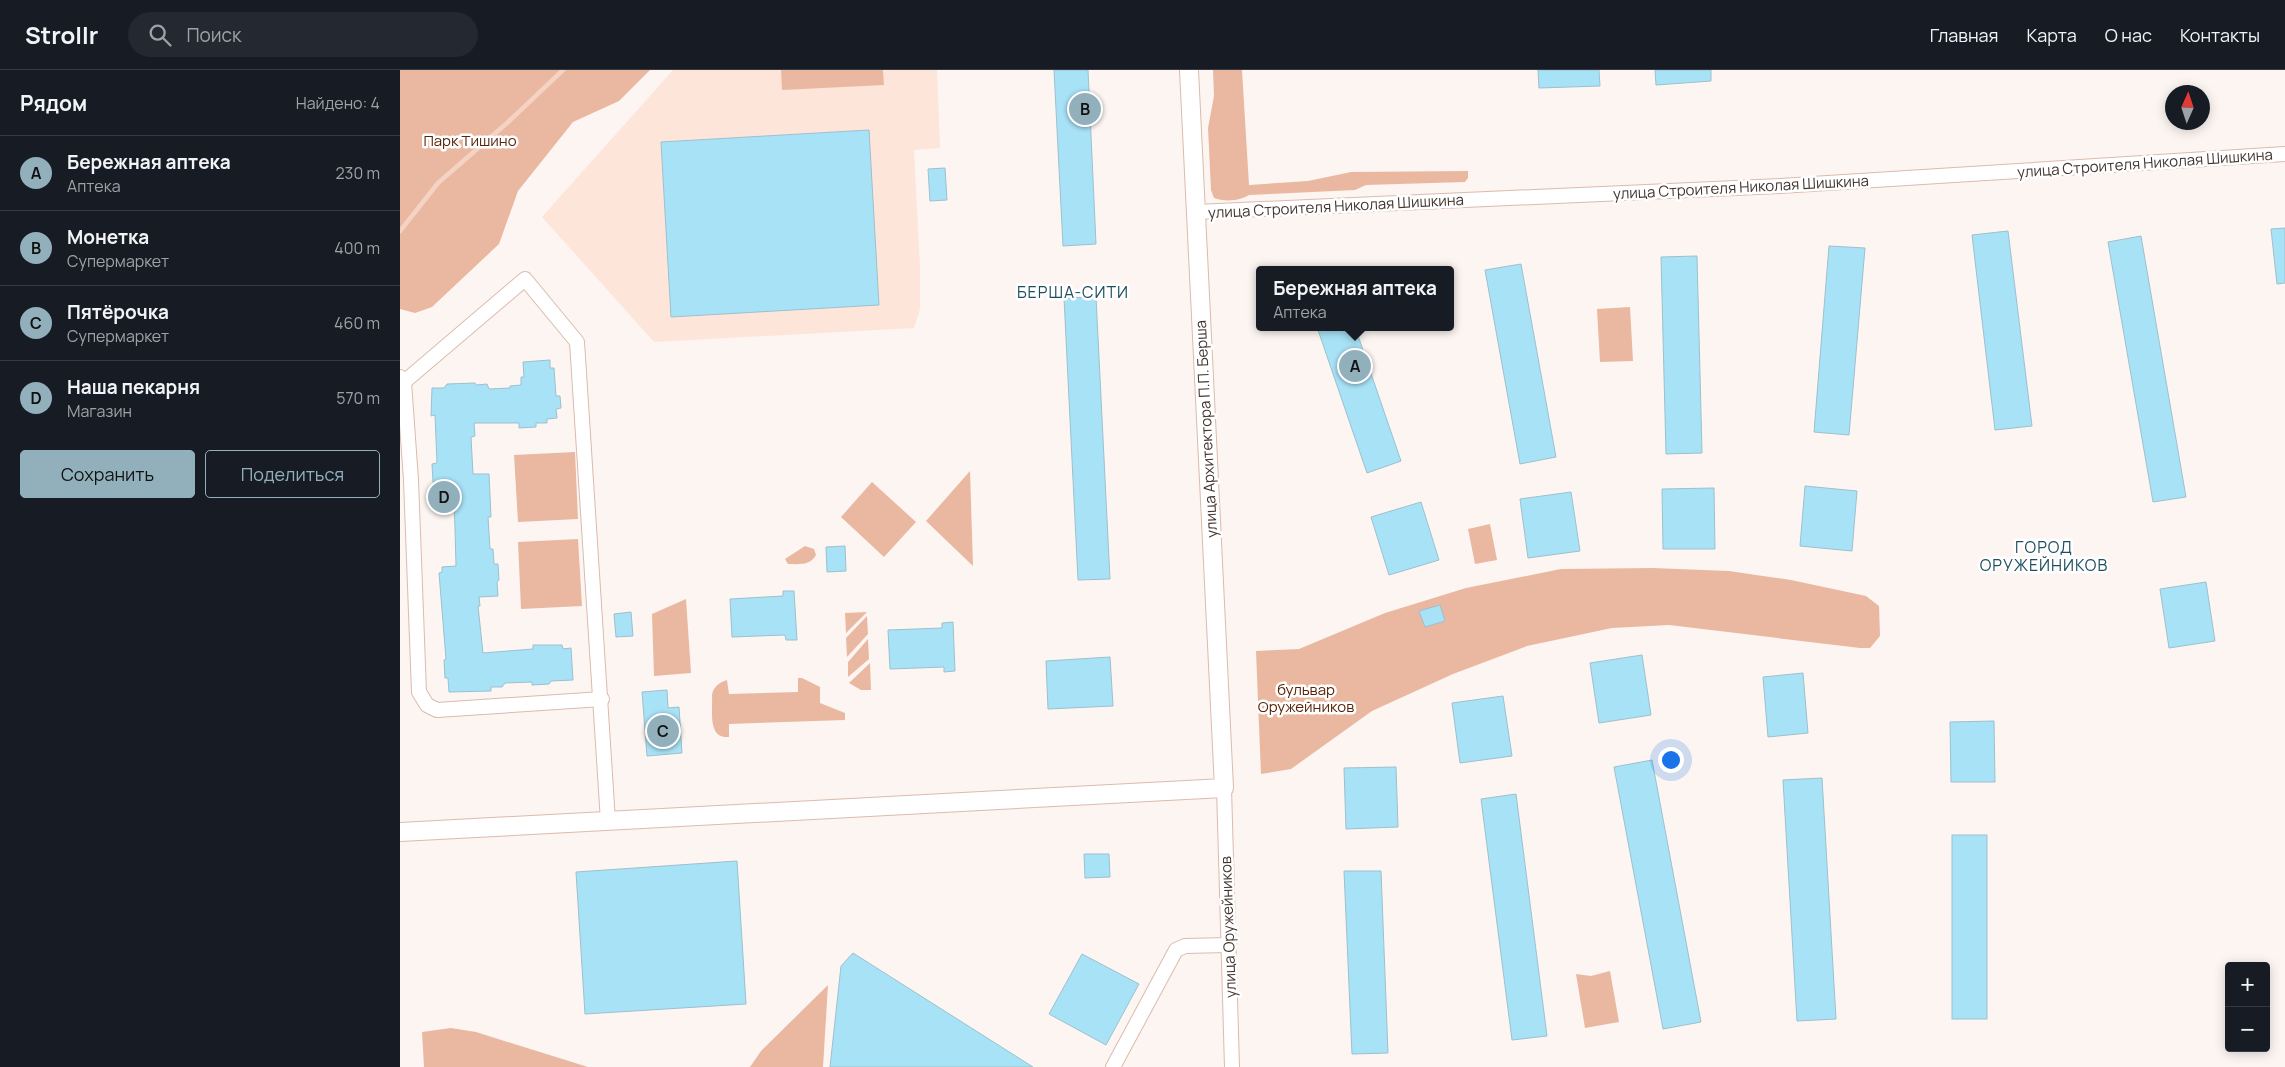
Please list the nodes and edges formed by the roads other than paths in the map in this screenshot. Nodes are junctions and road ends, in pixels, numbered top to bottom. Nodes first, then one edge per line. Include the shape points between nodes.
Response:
1 (1189, 70) edge
2 (2285, 154) edge
3 (1196, 212) junction
4 (402, 379) edge
5 (602, 699) junction
6 (1224, 788) junction
7 (608, 822) junction
8 (400, 832) edge
9 (1228, 945) junction
10 (1113, 1067) edge
11 (1232, 1067) edge

1 - 3 street, улица Архитектора П.П. Берша
2 - 3 street, улица Строителя Николая Шишкина via 1780,186
3 - 6 street, улица Архитектора П.П. Берша
4 - 5 street via 411,480 419,692 427,705 437,710
4 - 5 street via 524,279 577,342
5 - 7 street
6 - 7 street
6 - 9 street, улица Оружейников
7 - 8 street
9 - 10 street via 1185,946 1176,950
9 - 11 street, улица Оружейников

